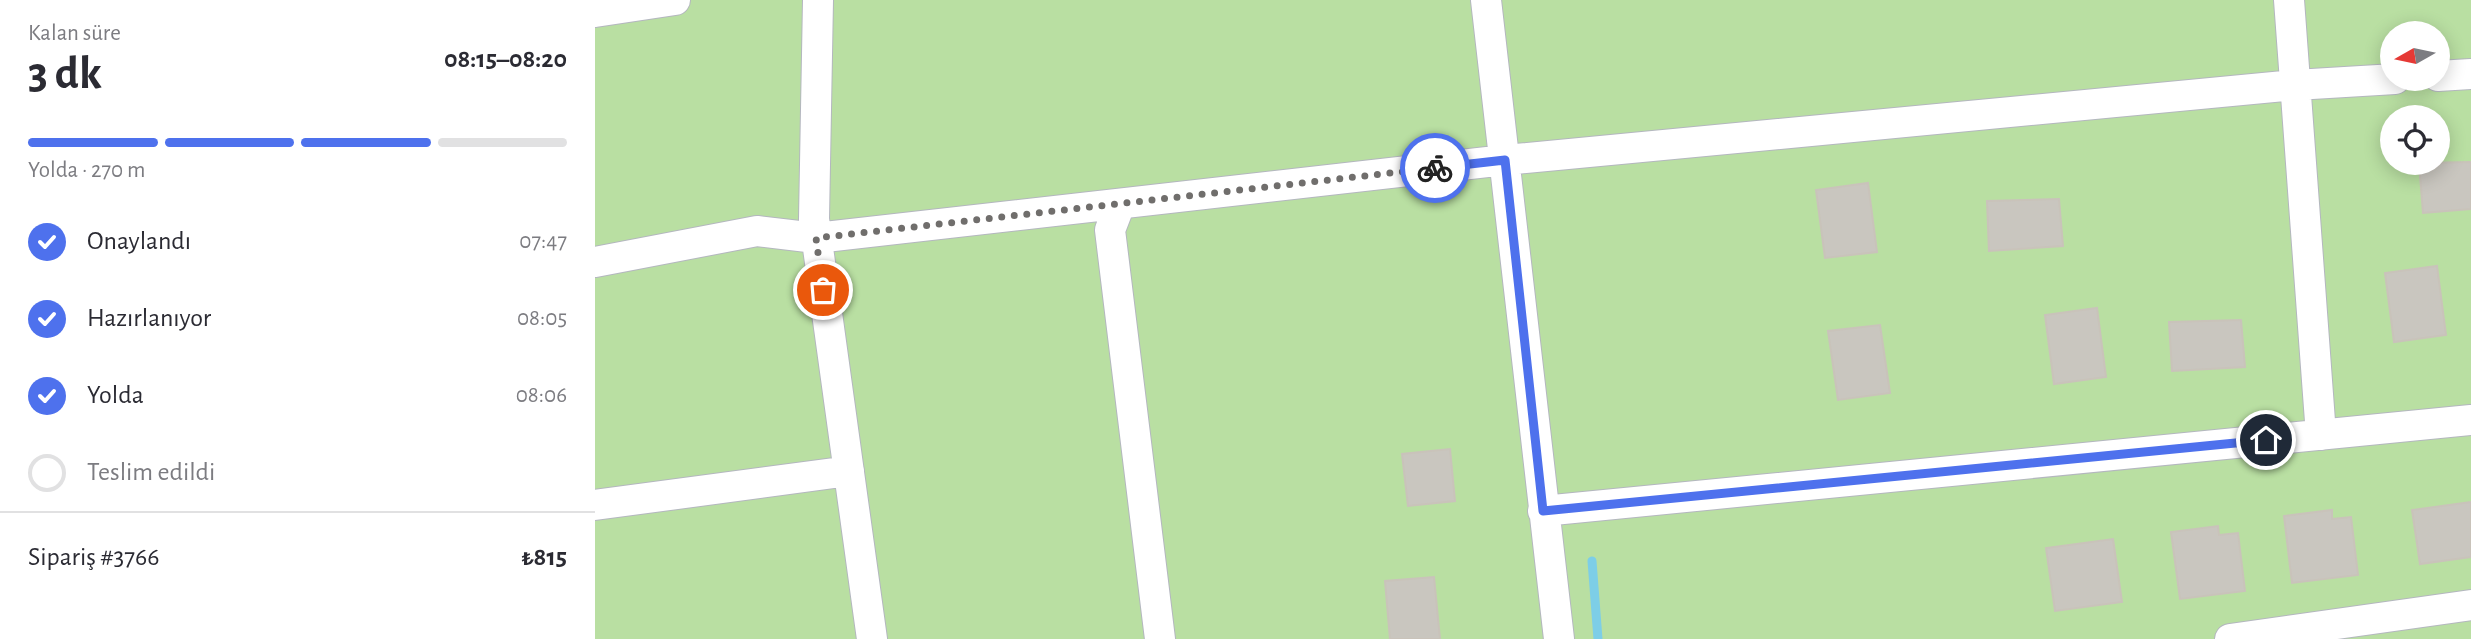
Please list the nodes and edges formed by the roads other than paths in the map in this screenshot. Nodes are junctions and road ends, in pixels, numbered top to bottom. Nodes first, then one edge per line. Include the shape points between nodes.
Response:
1 (675, 0) edge
2 (818, 0) edge
3 (1486, 0) edge
4 (2288, 0) edge
5 (595, 12) edge
6 (2471, 74) edge
7 (2450, 75) edge
8 (2380, 80) edge
9 (2295, 85) junction
10 (1505, 160) junction
11 (1120, 204) junction
12 (816, 238) junction
13 (595, 262) edge
14 (2471, 420) edge
15 (2321, 435) junction
16 (849, 471) junction
17 (595, 505) edge
18 (1543, 511) junction
19 (2471, 605) edge
20 (872, 639) edge
21 (1160, 639) edge
22 (1559, 639) edge
23 (2230, 639) edge

1 - 5 street
2 - 12 street
3 - 10 street
4 - 9 street
6 - 7 street
8 - 9 street
9 - 10 street
9 - 15 street
10 - 11 street
10 - 18 street
11 - 12 street
11 - 21 street via 1109,230
12 - 13 street via 757,231
12 - 16 street
14 - 15 street
15 - 18 street
16 - 17 street
16 - 20 street
18 - 22 street
19 - 23 street

